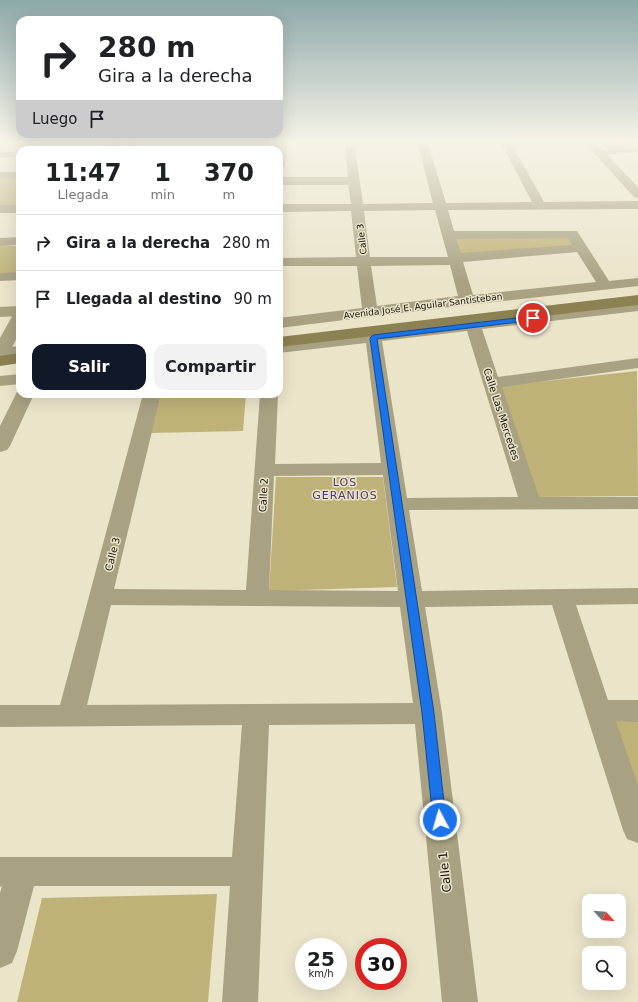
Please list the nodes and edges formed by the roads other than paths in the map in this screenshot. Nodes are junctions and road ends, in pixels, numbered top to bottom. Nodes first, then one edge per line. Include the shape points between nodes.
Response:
1 (355, 188) edge
2 (435, 188) edge
3 (530, 188) edge
4 (638, 205) edge
5 (540, 206) junction
6 (358, 207) junction
7 (440, 207) junction
8 (283, 208) edge
9 (0, 209) edge
10 (16, 209) edge
11 (563, 220) junction
12 (448, 235) junction
13 (16, 241) edge
14 (0, 242) edge
15 (581, 248) junction
16 (455, 260) junction
17 (364, 261) junction
18 (283, 262) edge
19 (16, 276) edge
20 (0, 277) edge
21 (638, 282) edge
22 (605, 286) junction
23 (638, 288) edge
24 (467, 300) junction
25 (638, 300) edge
26 (638, 306) edge
27 (16, 311) edge
28 (0, 312) edge
29 (370, 312) junction
30 (283, 323) edge
31 (16, 324) edge
32 (473, 326) junction
33 (283, 328) edge
34 (373, 338) junction
35 (283, 342) edge
36 (283, 348) edge
37 (16, 352) edge
38 (0, 356) edge
39 (16, 358) edge
40 (638, 364) edge
41 (16, 373) edge
42 (0, 375) edge
43 (16, 379) edge
44 (0, 381) edge
45 (493, 383) junction
46 (23, 398) edge
47 (151, 398) edge
48 (269, 398) edge
49 (0, 446) edge
50 (393, 469) junction
51 (264, 470) junction
52 (638, 502) edge
53 (530, 503) junction
54 (398, 504) junction
55 (638, 596) edge
56 (101, 597) junction
57 (257, 597) junction
58 (561, 597) junction
59 (411, 599) junction
60 (600, 710) junction
61 (638, 711) edge
62 (428, 713) junction
63 (71, 714) junction
64 (256, 714) junction
65 (0, 716) edge
66 (638, 830) edge
67 (248, 871) junction
68 (11, 872) edge
69 (0, 951) edge
70 (240, 1002) edge
71 (460, 1002) edge

1 - 6 street, Calle 3
2 - 7 street
3 - 5 street
4 - 11 street
5 - 7 street
5 - 11 street
6 - 7 street
6 - 8 street
6 - 17 street, Calle 3
7 - 12 street
9 - 10 street
11 - 12 street
11 - 15 street
12 - 16 street
13 - 14 street
15 - 16 street
15 - 22 street
16 - 17 street
16 - 24 street
17 - 18 street
17 - 29 street, Calle 3
19 - 20 street
21 - 22 street, Avenida José E. Aguilar Santisteban
22 - 24 street, Avenida José E. Aguilar Santisteban
23 - 33 main road, Avenida José E. Aguilar Santisteban
24 - 29 street, Avenida José E. Aguilar Santisteban
25 - 35 main road, Avenida José E. Aguilar Santisteban
26 - 32 street
27 - 28 street
29 - 30 street, Avenida José E. Aguilar Santisteban
31 - 38 street
32 - 34 street
32 - 45 street, Calle Las Mercedes
34 - 36 street
34 - 50 street, Calle 1
37 - 38 street
38 - 39 main road
40 - 45 street
41 - 42 main road
43 - 44 street
45 - 53 street, Calle Las Mercedes
46 - 49 street
47 - 56 street, Calle 3
48 - 51 street, Calle 2
50 - 51 street
50 - 54 street, Calle 1
51 - 57 street, Calle 2
52 - 53 street
53 - 54 street
54 - 59 street, Calle 1
55 - 58 street
56 - 57 street
56 - 63 street, Calle 3
57 - 59 street
58 - 59 street
58 - 60 street
59 - 62 street, Calle 1
60 - 61 street
60 - 66 street
62 - 64 street
62 - 71 street, Calle 1
63 - 64 street
63 - 65 street
64 - 67 street
67 - 68 street
67 - 70 street
68 - 69 street

